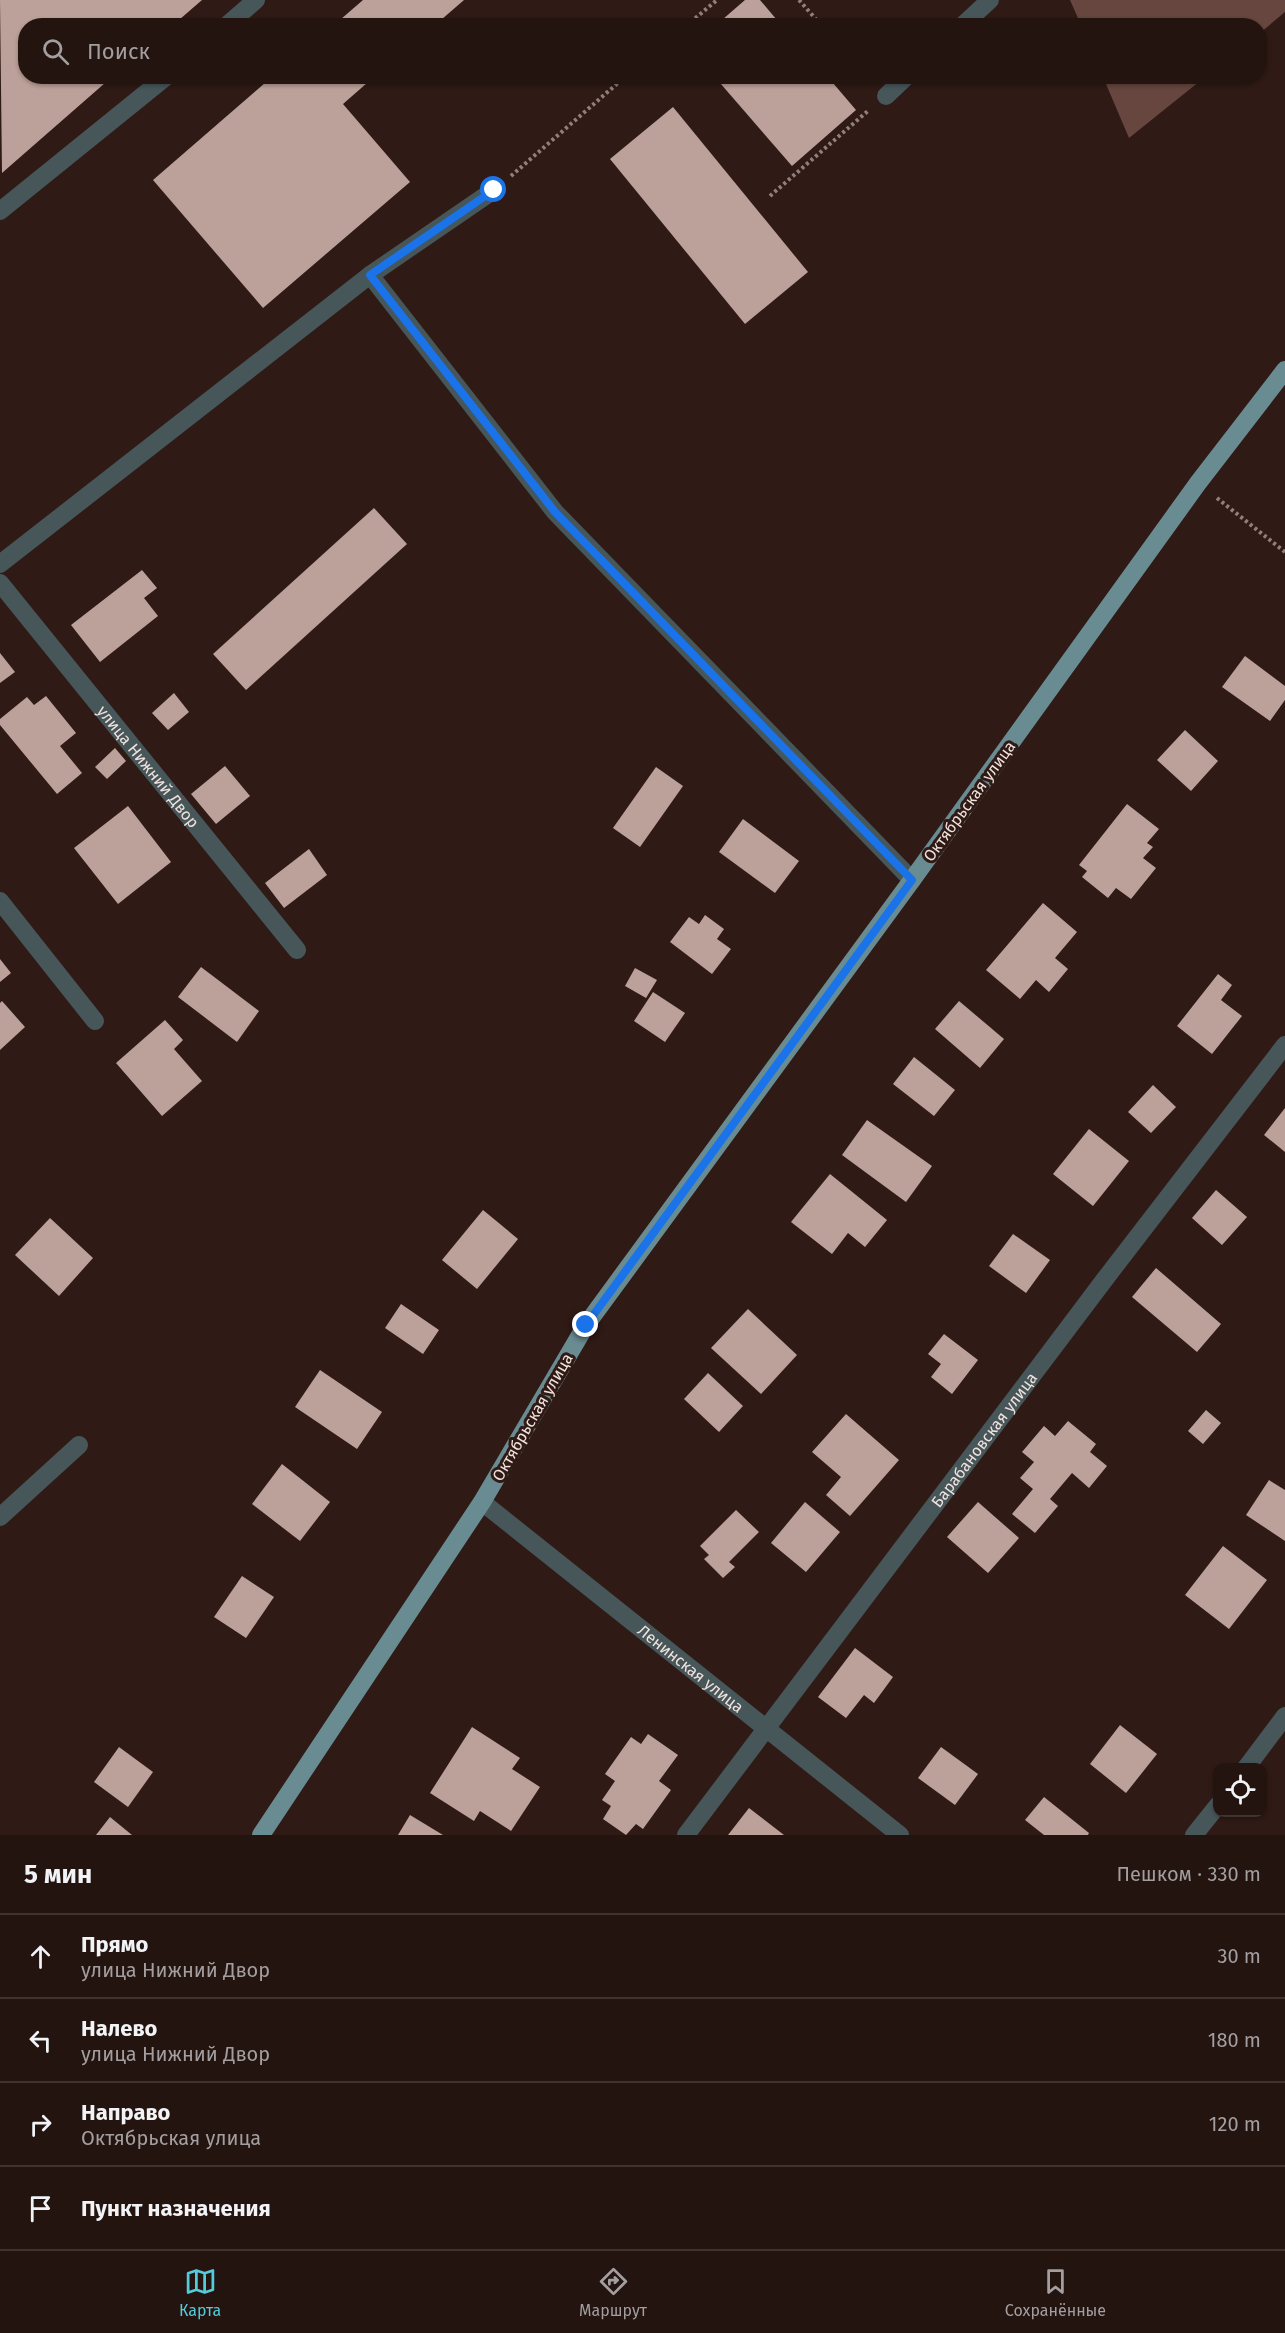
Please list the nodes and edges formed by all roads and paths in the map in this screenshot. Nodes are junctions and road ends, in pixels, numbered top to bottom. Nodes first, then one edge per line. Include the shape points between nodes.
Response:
1 (256, 0) edge
2 (717, 0) edge
3 (799, 0) edge
4 (990, 0) edge
5 (235, 18) edge
6 (696, 18) edge
7 (815, 18) edge
8 (971, 18) edge
9 (157, 84) edge
10 (617, 84) edge
11 (899, 84) edge
12 (886, 96) joint
13 (494, 190) joint
14 (770, 196) dead end
15 (0, 211) edge
16 (370, 275) junction
17 (1285, 370) edge
18 (1198, 483) junction
19 (1285, 552) edge
20 (0, 564) edge
21 (0, 583) edge
22 (912, 880) junction
23 (0, 901) edge
24 (297, 950) dead end
25 (95, 1021) dead end
26 (1285, 1045) edge
27 (79, 1445) dead end
28 (482, 1502) junction
29 (0, 1517) edge
30 (1285, 1716) edge
31 (766, 1728) junction
32 (1249, 1763) edge
33 (1213, 1810) edge
34 (261, 1835) edge
35 (686, 1835) edge
36 (900, 1835) edge
37 (1194, 1835) edge

1 - 5 street
2 - 6 path
3 - 7 path
4 - 8 street
9 - 15 street
10 - 13 path
11 - 12 street
12 - 14 path
13 - 16 street
16 - 20 street
16 - 22 street via 555,512
17 - 18 main road, Октябрьская улица
18 - 19 path
18 - 22 main road, Октябрьская улица
21 - 24 street, улица Нижний Двор
22 - 28 main road, Октябрьская улица via 586,1325
23 - 25 street
26 - 31 street, Барабановская улица
27 - 29 street
28 - 31 street, Ленинская улица
28 - 34 main road, Октябрьская улица
30 - 32 street
31 - 35 street, Барабановская улица
31 - 36 street, Ленинская улица
33 - 37 street

